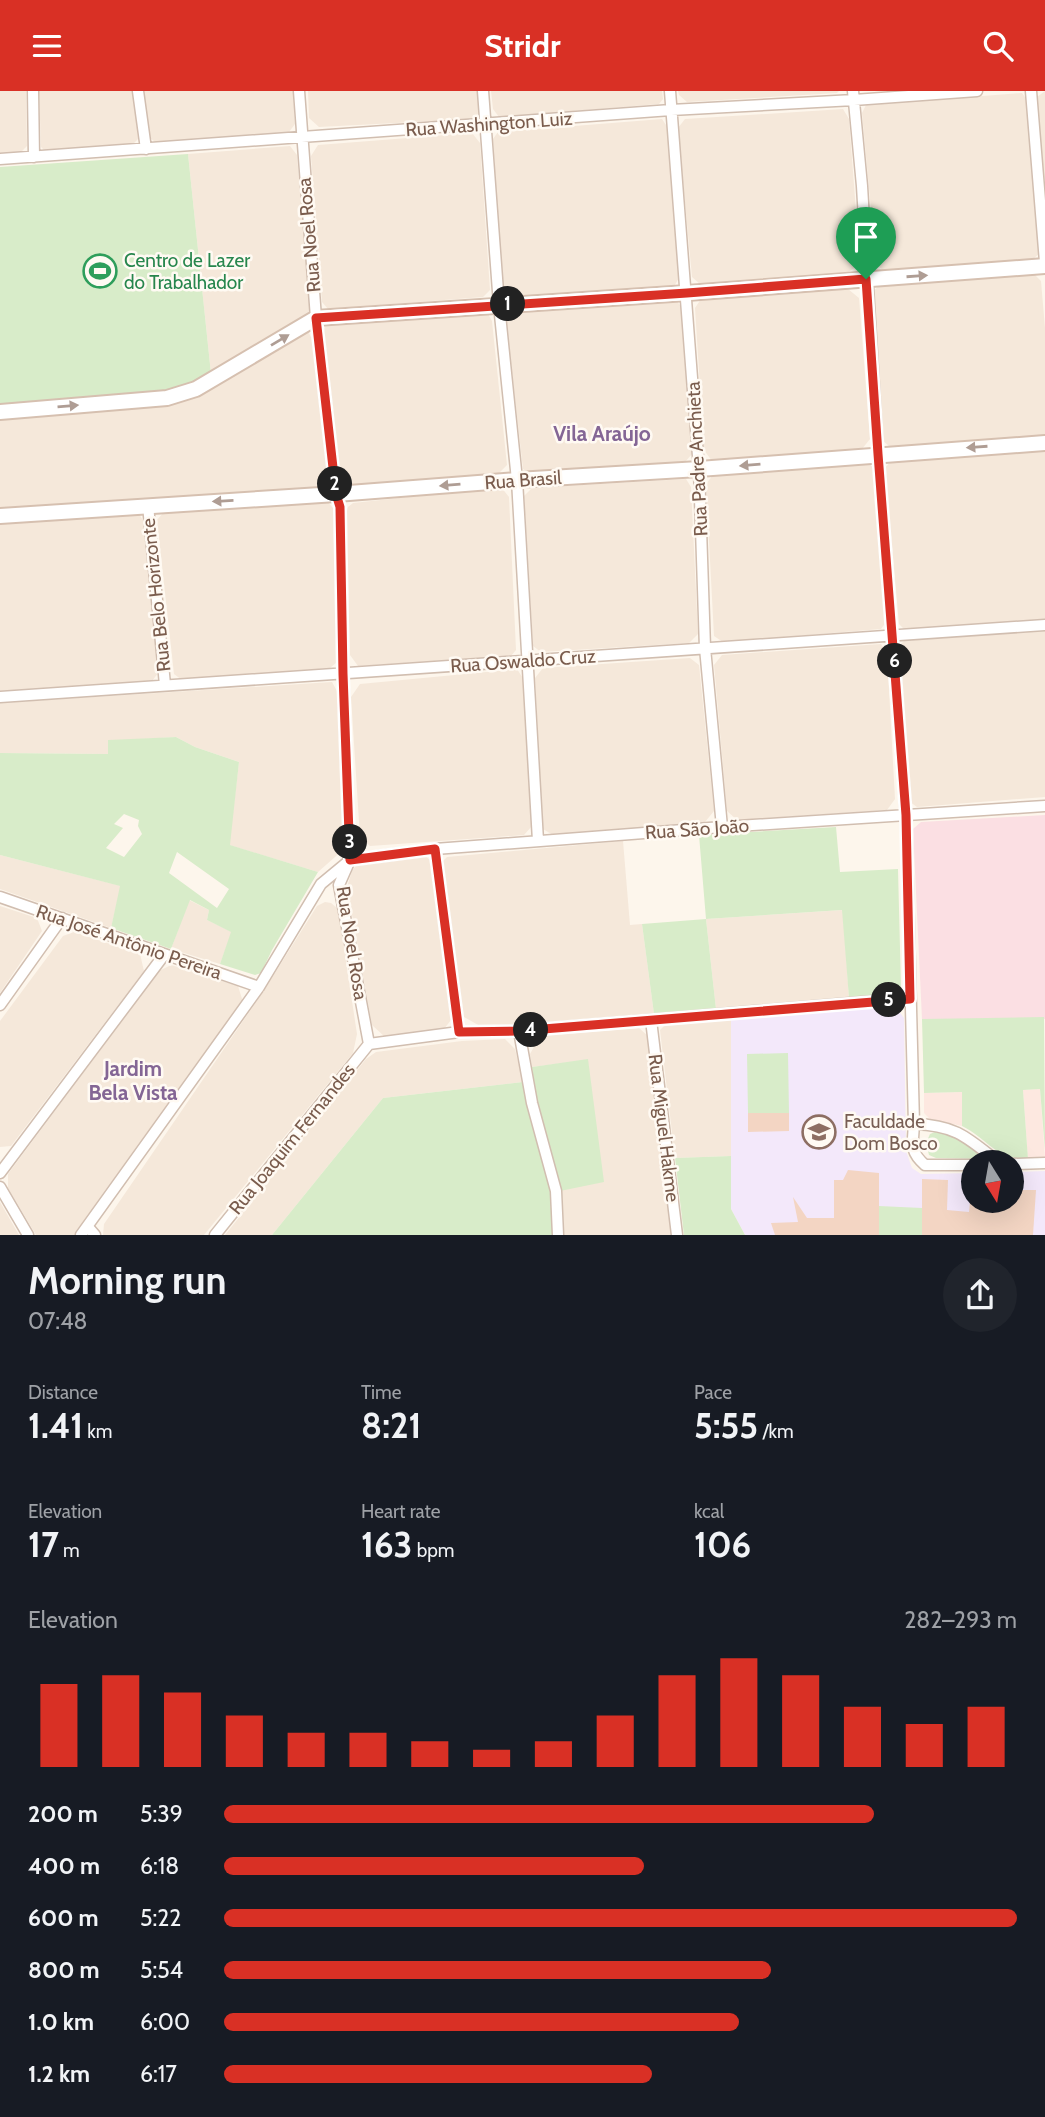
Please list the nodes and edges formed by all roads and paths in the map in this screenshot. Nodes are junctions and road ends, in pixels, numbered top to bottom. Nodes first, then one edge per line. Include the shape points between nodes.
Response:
1 (33, 91) edge
2 (138, 91) edge
3 (299, 91) edge
4 (483, 91) edge
5 (670, 91) edge
6 (978, 91) edge
7 (1031, 91) edge
8 (854, 96) edge
9 (671, 110) junction
10 (486, 125) junction
11 (301, 136) junction
12 (146, 149) junction
13 (34, 157) junction
14 (0, 159) edge
15 (1045, 264) edge
16 (866, 279) junction
17 (687, 293) junction
18 (499, 305) junction
19 (316, 318) junction
20 (0, 412) edge
21 (1045, 443) edge
22 (878, 454) junction
23 (699, 469) junction
24 (517, 480) junction
25 (336, 494) junction
26 (148, 505) junction
27 (0, 516) edge
28 (1045, 625) edge
29 (893, 635) junction
30 (705, 648) junction
31 (526, 661) junction
32 (343, 674) junction
33 (165, 685) junction
34 (0, 697) edge
35 (1045, 806) edge
36 (906, 815) junction
37 (722, 827) junction
38 (538, 842) junction
39 (435, 849) junction
40 (350, 860) junction
41 (0, 897) edge
42 (62, 918) junction
43 (164, 955) junction
44 (259, 987) junction
45 (910, 999) junction
46 (0, 1005) edge
47 (651, 1020) junction
48 (519, 1031) junction
49 (459, 1032) junction
50 (369, 1044) junction
51 (914, 1124) junction
52 (983, 1150) edge
53 (1045, 1163) edge
54 (1024, 1164) edge
55 (961, 1165) edge
56 (0, 1173) edge
57 (0, 1187) edge
58 (90, 1232) edge
59 (28, 1235) edge
60 (81, 1235) edge
61 (215, 1235) edge
62 (558, 1235) edge
63 (677, 1235) edge

1 - 13 street
2 - 12 street
3 - 11 street, Rua Noel Rosa
4 - 10 street
5 - 9 street, Rua Padre Anchieta
6 - 8 street, Rua Washington Luiz
7 - 15 street
8 - 9 street, Rua Washington Luiz
8 - 16 street
9 - 10 street, Rua Washington Luiz
9 - 17 street, Rua Padre Anchieta
10 - 11 street, Rua Washington Luiz
10 - 18 street
11 - 12 street, Rua Washington Luiz
11 - 19 street, Rua Noel Rosa
12 - 13 street, Rua Washington Luiz
13 - 14 street, Rua Washington Luiz
16 -> 15 street
16 - 17 street
16 - 22 street
17 - 18 street
17 - 23 street, Rua Padre Anchieta
18 - 19 street
18 - 24 street
20 -> 19 street via 167,398 196,389
19 - 25 street, Rua Noel Rosa
21 -> 22 street, Rua Brasil
22 -> 23 street, Rua Brasil
22 - 29 street
23 - 24 street, Rua Brasil
23 - 30 street, Rua Padre Anchieta
24 -> 25 street, Rua Brasil
24 - 31 street
25 -> 26 street, Rua Brasil
25 - 32 street, Rua Noel Rosa
26 - 27 street, Rua Brasil
26 - 33 street, Rua Belo Horizonte
28 - 29 street, Rua Oswaldo Cruz
29 - 30 street, Rua Oswaldo Cruz
29 - 36 street
30 - 31 street, Rua Oswaldo Cruz
30 - 37 street, Rua Padre Anchieta
31 - 32 street, Rua Oswaldo Cruz
31 - 38 street
32 - 33 street, Rua Oswaldo Cruz
32 - 40 street, Rua Noel Rosa
33 - 34 street, Rua Oswaldo Cruz
35 - 36 street, Rua São João
36 - 37 street, Rua São João
36 - 45 street
37 - 38 street, Rua São João
38 - 39 street, Rua São João
39 - 40 street, Rua São João
39 - 49 street
40 - 44 street via 321,884
40 - 50 street, Rua Noel Rosa via 339,885
41 - 42 street, Rua José Antônio Pereira
42 - 43 street, Rua José Antônio Pereira
42 - 46 street
43 - 44 street, Rua José Antônio Pereira
43 - 56 street
44 - 58 street
45 - 47 street
45 - 51 street
47 - 48 street
47 - 63 street, Rua Miguel Hakme
48 - 49 street
48 - 62 street via 532,1103 556,1191
49 - 50 street
50 - 61 street, Rua Joaquim Fernandes
51 - 52 street via 962,1134
51 - 55 street via 915,1156 925,1165
53 - 54 street
57 - 59 street
58 - 60 street

